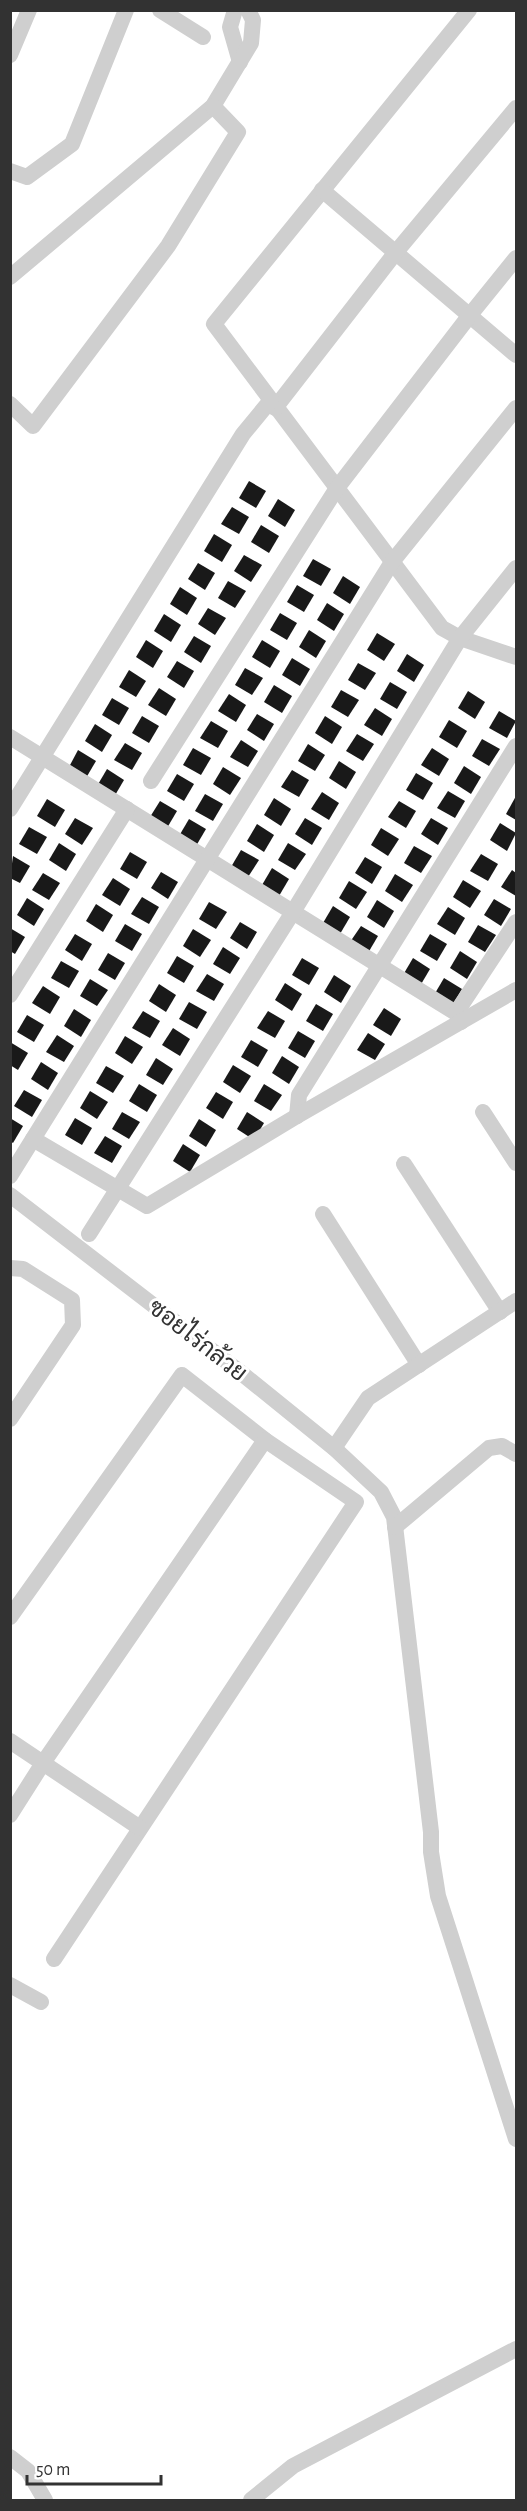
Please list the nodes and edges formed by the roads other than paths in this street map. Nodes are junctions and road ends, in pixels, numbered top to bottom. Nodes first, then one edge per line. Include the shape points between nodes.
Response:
1 (29, 10) edge
2 (126, 10) edge
3 (160, 10) edge
4 (235, 10) edge
5 (248, 10) edge
6 (469, 10) edge
7 (202, 37) dead end
8 (10, 56) edge
9 (240, 62) junction
10 (213, 106) junction
11 (516, 108) edge
12 (10, 171) edge
13 (322, 190) junction
14 (396, 252) junction
15 (516, 258) edge
16 (10, 277) edge
17 (470, 315) junction
18 (516, 355) edge
19 (10, 404) edge
20 (273, 404) junction
21 (516, 408) edge
22 (337, 488) junction
23 (392, 562) junction
24 (516, 568) edge
25 (460, 638) junction
26 (516, 657) edge
27 (10, 737) edge
28 (516, 746) edge
29 (43, 757) junction
30 (151, 781) dead end
31 (10, 809) edge
32 (127, 809) junction
33 (207, 859) junction
34 (293, 912) junction
35 (516, 922) edge
36 (379, 965) junction
37 (516, 990) edge
38 (10, 995) edge
39 (458, 1017) junction
40 (483, 1112) dead end
41 (297, 1116) junction
42 (33, 1139) junction
43 (516, 1163) edge
44 (404, 1164) dead end
45 (10, 1176) edge
46 (118, 1191) junction
47 (10, 1195) edge
48 (323, 1214) dead end
49 (89, 1234) dead end
50 (10, 1268) edge
51 (516, 1301) edge
52 (500, 1312) junction
53 (419, 1365) junction
54 (10, 1419) edge
55 (265, 1440) junction
56 (334, 1448) junction
57 (516, 1454) edge
58 (395, 1527) junction
59 (10, 1617) edge
60 (10, 1741) edge
61 (43, 1763) junction
62 (10, 1815) edge
63 (140, 1828) junction
64 (54, 1959) dead end
65 (10, 1985) edge
66 (41, 2002) dead end
67 (516, 2139) edge
68 (516, 2349) edge
69 (10, 2457) edge
70 (45, 2500) edge
71 (252, 2500) edge

1 - 8 street
2 - 12 street via 72,144 27,177
3 - 7 street
4 - 9 street via 230,27
5 - 9 street via 253,20 251,43
6 - 13 street
9 - 10 street
10 - 16 street
10 - 19 street via 238,132 168,246 33,426
11 - 14 street
13 - 14 street
13 - 20 street via 214,324
14 - 17 street
14 - 20 street
15 - 17 street
17 - 18 street
17 - 22 street
20 - 22 street
20 - 29 street via 243,435
21 - 23 street
22 - 23 street
22 - 30 street
23 - 25 street via 442,628
23 - 33 street
24 - 25 street
25 - 26 street
25 - 34 street
27 - 29 street
28 - 36 street
29 - 31 street
29 - 32 street
32 - 33 street
32 - 38 street
33 - 34 street
33 - 42 street
34 - 36 street
34 - 46 street
35 - 39 street
36 - 39 street
36 - 41 street via 299,1095
37 - 39 street
39 - 41 street
40 - 43 street
41 - 46 street via 147,1206
42 - 45 street
42 - 46 street
44 - 52 street
46 - 49 street
47 - 56 street, ซอยไร่กล้วย
48 - 53 street
50 - 54 street via 22,1269 72,1300 74,1325
51 - 52 street
52 - 53 street
53 - 56 street via 368,1398
55 - 59 street via 182,1375
55 - 61 street
55 - 63 street via 356,1502
56 - 58 street, ซอยไร่กล้วย via 381,1492
57 - 58 street via 502,1446 489,1448
58 - 67 street via 438,1896
60 - 61 street
61 - 62 street
61 - 63 street
63 - 64 street
65 - 66 street
68 - 71 street via 293,2466
69 - 70 street via 27,2471

